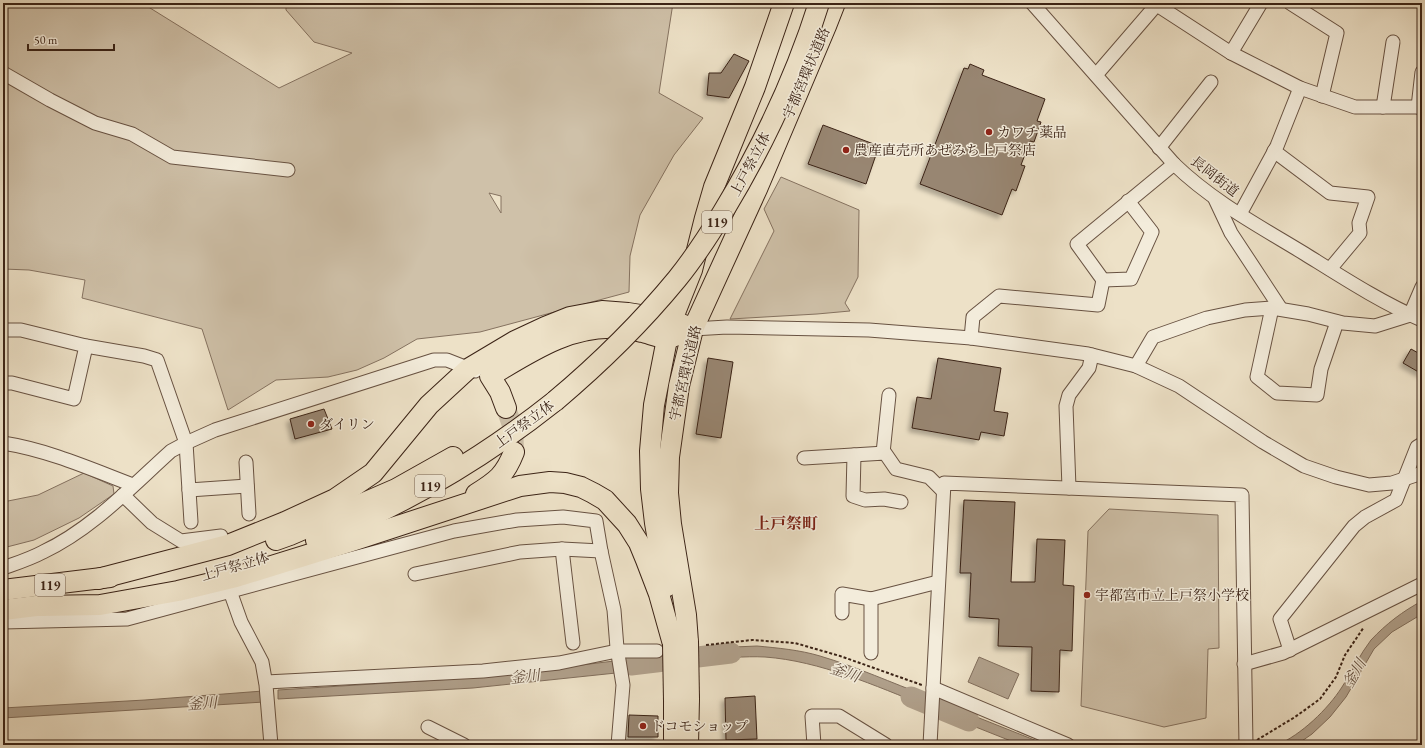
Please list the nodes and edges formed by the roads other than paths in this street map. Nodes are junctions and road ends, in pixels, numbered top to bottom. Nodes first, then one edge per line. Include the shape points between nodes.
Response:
1 (784, 3) edge
2 (808, 3) edge
3 (819, 3) edge
4 (834, 3) edge
5 (1032, 3) edge
6 (1261, 3) edge
7 (1290, 3) edge
8 (1158, 4) edge
9 (1393, 42) dead end
10 (1231, 53) junction
11 (1422, 72) edge
12 (3, 73) edge
13 (1096, 76) junction
14 (1211, 82) dead end
15 (1300, 88) junction
16 (1322, 96) junction
17 (1383, 107) junction
18 (1420, 107) edge
19 (1159, 148) junction
20 (1274, 151) junction
21 (1174, 164) junction
22 (288, 170) dead end
23 (1215, 198) junction
24 (1128, 202) junction
25 (1240, 214) junction
26 (1330, 269) junction
27 (1103, 280) junction
28 (1422, 287) edge
29 (1277, 309) junction
30 (1410, 314) junction
31 (1422, 320) edge
32 (1338, 322) junction
33 (670, 329) junction
34 (693, 329) junction
35 (3, 330) edge
36 (971, 338) junction
37 (86, 346) junction
38 (1092, 355) junction
39 (1136, 366) junction
40 (468, 369) junction
41 (490, 376) junction
42 (3, 383) edge
43 (890, 395) dead end
44 (551, 396) junction
45 (506, 408) tunnel mouth
46 (3, 443) edge
47 (186, 443) junction
48 (1422, 444) edge
49 (514, 452) tunnel mouth
50 (883, 453) junction
51 (854, 455) junction
52 (804, 458) dead end
53 (246, 462) dead end
54 (1422, 473) edge
55 (1404, 479) junction
56 (133, 485) junction
57 (247, 486) junction
58 (1069, 488) junction
59 (189, 490) junction
60 (943, 491) junction
61 (123, 495) junction
62 (901, 502) dead end
63 (249, 514) dead end
64 (426, 518) junction
65 (191, 522) dead end
66 (221, 536) dead end
67 (292, 541) junction
68 (562, 549) junction
69 (600, 551) junction
70 (3, 568) edge
71 (415, 574) dead end
72 (938, 582) junction
73 (1422, 584) edge
74 (3, 590) edge
75 (230, 591) junction
76 (871, 599) junction
77 (3, 610) edge
78 (842, 613) dead end
79 (3, 622) edge
80 (573, 643) dead end
81 (681, 646) junction
82 (1290, 650) junction
83 (617, 651) junction
84 (870, 653) dead end
85 (1244, 664) junction
86 (266, 684) junction
87 (932, 688) junction
88 (681, 700) junction
89 (428, 727) dead end
90 (1251, 743) edge
91 (271, 745) edge
92 (464, 745) edge
93 (618, 745) edge
94 (674, 745) edge
95 (688, 745) edge
96 (814, 745) edge
97 (886, 745) edge
98 (930, 745) edge
99 (1068, 745) edge

1 - 33 highway, 宇都宮環状道路 / 119 via 755,87 714,186 692,270
2 - 44 highway, 上戸祭立体 / 119 via 788,59 760,124 696,235 641,306
3 - 44 highway, 上戸祭立体 / 119, bridge via 795,71 774,116 739,185 708,236 678,279 609,354
4 - 34 highway, 宇都宮環状道路 / 119 via 760,182
5 - 13 street, 長岡街道
6 - 10 street
7 - 16 street via 1337,33
8 - 10 street
8 - 13 street
9 - 17 street
10 - 15 street
11 - 18 street
12 - 22 street via 56,104 95,123 132,134 172,157
13 - 19 street, 長岡街道
14 - 19 street
15 - 16 street
15 - 20 street
16 - 17 street via 1355,107
17 - 18 street
19 - 21 street, 長岡街道
20 - 25 street
20 - 26 street via 1330,193 1368,197 1359,223 1360,233
21 - 23 street, 長岡街道
21 - 24 street
23 - 25 street, 長岡街道
23 - 29 street via 1231,233
24 - 27 street via 1077,244
24 - 27 street via 1152,232 1131,279
25 - 26 street, 長岡街道
26 - 30 street, 長岡街道
27 - 36 street via 1098,305 999,296 973,317
28 - 30 street
29 - 32 street
29 - 32 street via 1257,377 1277,393 1317,395 1321,369
29 - 39 street via 1245,310 1207,318 1153,337
30 - 31 street, 長岡街道
30 - 32 street via 1375,326
33 - 34 highway
33 - 40 highway, 119 via 628,313 602,311 570,317 515,341
33 - 41 highway via 584,330 541,346
33 - 81 highway, 宇都宮環状道路 / 119 via 654,405 650,481 665,578
34 - 36 street via 727,327 869,330
34 - 81 highway, 宇都宮環状道路 / 119 via 679,386 669,457 668,493 671,524 686,615
35 - 37 street via 21,330
36 - 38 street
37 - 42 street via 74,399
37 - 47 street via 128,352 157,360
38 - 39 street
38 - 58 street via 1089,368 1069,395 1066,406
39 - 55 street via 1179,386 1304,466 1369,485
40 - 41 street
40 - 47 street via 447,360 434,360 215,430
40 - 67 highway, 119 via 429,405 373,473 335,499
41 - 45 highway
43 - 50 street
44 - 67 highway, 上戸祭立体 / 119 via 526,424 433,484 376,514
46 - 56 street via 25,446
47 - 56 street via 171,452
47 - 59 street
48 - 55 street via 1417,447
49 - 64 highway, 119 via 502,475 492,484
50 - 51 street
50 - 60 street via 896,469 929,477
51 - 52 street
51 - 62 street via 853,496 865,500 884,499
53 - 57 street
54 - 55 street
55 - 82 street via 1396,500 1354,526 1280,619
56 - 61 street
57 - 59 street
57 - 63 street
58 - 60 street via 944,483
58 - 85 street via 1242,495
59 - 65 street
60 - 72 street
61 - 66 street via 152,523 181,541
61 - 70 street via 96,519 68,538 44,552
64 - 67 highway, 119
64 - 81 highway, 119 via 534,483 565,483 593,493 616,511 639,543
67 - 74 highway, 119 via 228,545 98,579
67 - 77 highway, 119 via 236,577 178,591 100,606 40,606
68 - 69 street
68 - 71 street via 520,552
68 - 80 street
69 - 75 street via 596,521 563,517 517,520 454,531
69 - 83 street via 614,610
72 - 76 street
72 - 87 street
73 - 82 street
75 - 79 street via 127,618
75 - 86 street via 241,622 262,662
76 - 78 street via 842,594
76 - 84 street
81 - 83 street
81 - 88 highway, 宇都宮環状道路 / 119, bridge
82 - 85 street
83 - 86 street via 559,663 483,671
83 - 93 street via 623,685
85 - 90 street
86 - 91 street
87 - 98 street
87 - 99 street
88 - 94 highway, 宇都宮環状道路 / 119
88 - 95 highway, 宇都宮環状道路 / 119
89 - 92 street
96 - 97 street via 812,716 839,716

